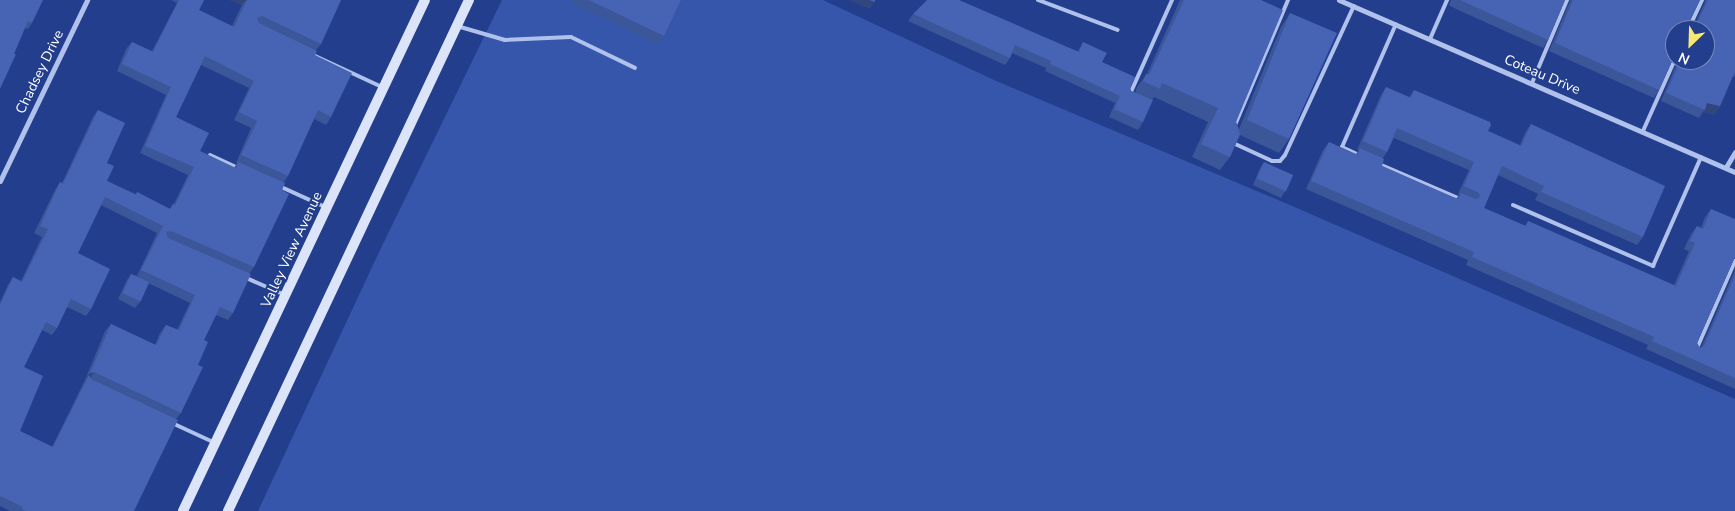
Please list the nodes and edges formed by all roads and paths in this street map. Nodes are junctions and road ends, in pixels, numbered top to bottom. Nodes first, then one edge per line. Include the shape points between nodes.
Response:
1 (87, 0) edge
2 (426, 0) edge
3 (469, 0) edge
4 (1038, 0) edge
5 (1172, 0) edge
6 (1288, 0) edge
7 (1340, 0) edge
8 (1447, 0) edge
9 (1567, 0) edge
10 (1702, 0) edge
11 (1354, 6) junction
12 (1693, 20) edge
13 (1396, 24) junction
14 (457, 26) junction
15 (1118, 30) dead end
16 (1430, 39) junction
17 (308, 52) edge
18 (635, 68) dead end
19 (1670, 70) edge
20 (1532, 83) junction
21 (384, 88) junction
22 (1138, 100) edge
23 (1234, 128) edge
24 (1642, 131) junction
25 (1230, 137) edge
26 (1735, 152) edge
27 (210, 155) edge
28 (1701, 156) junction
29 (1368, 159) edge
30 (1377, 162) edge
31 (1726, 167) junction
32 (245, 171) edge
33 (1735, 172) edge
34 (0, 181) edge
35 (272, 183) edge
36 (1462, 200) edge
37 (1513, 206) dead end
38 (327, 208) junction
39 (1735, 261) edge
40 (238, 274) edge
41 (286, 295) junction
42 (1695, 353) edge
43 (167, 420) edge
44 (215, 443) junction
45 (183, 511) edge
46 (228, 511) edge

1 - 34 street, Chadsey Drive
2 - 21 main road, Valley View Avenue
3 - 14 main road
4 - 15 lane
5 - 22 lane via 1129,96
6 - 23 lane
7 - 11 street, Coteau Drive
8 - 16 lane
9 - 20 lane
10 - 12 lane
11 - 13 street, Coteau Drive
11 - 25 lane via 1286,155 1280,161 1272,161 1234,145
13 - 16 street, Coteau Drive
13 - 29 lane via 1342,147
14 - 18 lane via 505,40 571,37
14 - 46 main road
16 - 20 street, Coteau Drive
17 - 21 lane
19 - 24 lane
20 - 24 street, Coteau Drive
21 - 38 main road, Valley View Avenue
24 - 28 street, Coteau Drive
26 - 31 street
27 - 32 lane
28 - 31 street, Coteau Drive
28 - 37 lane via 1653,266
30 - 36 lane
31 - 33 street, Coteau Drive
35 - 38 lane
38 - 41 main road, Valley View Avenue
39 - 42 lane
40 - 41 lane
41 - 44 main road, Valley View Avenue
43 - 44 lane
44 - 45 main road, Valley View Avenue

